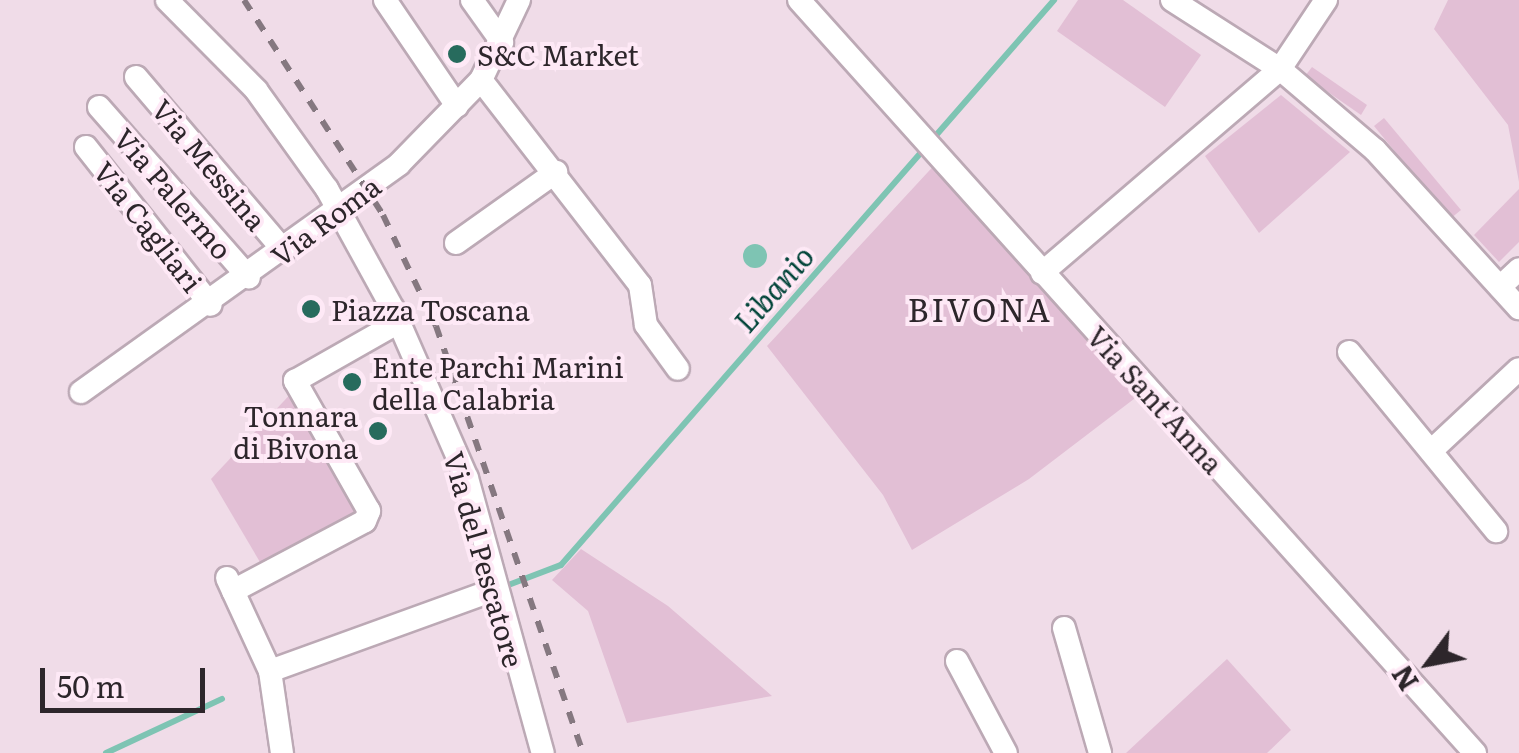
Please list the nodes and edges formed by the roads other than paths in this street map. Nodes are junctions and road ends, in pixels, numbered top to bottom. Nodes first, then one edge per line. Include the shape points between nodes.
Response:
1 (167, 0) edge
2 (385, 0) edge
3 (472, 0) edge
4 (518, 0) edge
5 (799, 0) edge
6 (1172, 0) edge
7 (1326, 0) edge
8 (502, 42) junction
9 (1280, 69) junction
10 (136, 77) dead end
11 (481, 80) junction
12 (457, 106) junction
13 (99, 107) dead end
14 (86, 146) dead end
15 (556, 172) junction
16 (331, 198) junction
17 (456, 243) dead end
18 (284, 251) junction
19 (1519, 268) edge
20 (1042, 272) junction
21 (249, 278) junction
22 (1500, 287) junction
23 (211, 305) junction
24 (1519, 308) edge
25 (400, 322) junction
26 (1349, 352) dead end
27 (678, 369) dead end
28 (1519, 369) edge
29 (82, 392) dead end
30 (1431, 451) junction
31 (1496, 531) dead end
32 (494, 590) junction
33 (1064, 628) dead end
34 (957, 662) dead end
35 (270, 672) junction
36 (1460, 748) edge
37 (282, 753) edge
38 (543, 753) edge
39 (1006, 753) edge
40 (1100, 753) edge

1 - 16 street, Via del Pescatore via 256,90
2 - 12 street
3 - 8 street
4 - 8 street, Via Roma
5 - 20 street, Via Sant'Anna
6 - 9 street
7 - 9 street
8 - 11 street, Via Roma
9 - 20 street
9 - 22 street via 1375,150
10 - 18 street, Via Messina
11 - 12 street, Via Roma
11 - 15 street
12 - 16 street, Via Roma via 399,164
13 - 21 street, Via Palermo
14 - 23 street, Via Cagliari
15 - 17 street
15 - 27 street via 640,285 646,325
16 - 18 street, Via Roma
16 - 25 street, Via del Pescatore
18 - 21 street, Via Roma
19 - 22 street
20 - 36 street, Via Sant'Anna
21 - 23 street, Via Roma
22 - 24 street
23 - 29 street, Via Roma
25 - 32 street, Via del Pescatore via 467,478
25 - 35 street via 296,381 369,512 365,521 230,584
26 - 30 street
28 - 30 street
30 - 31 street
32 - 35 street
32 - 38 street, Via del Pescatore
33 - 40 street
34 - 39 street
35 - 37 street

